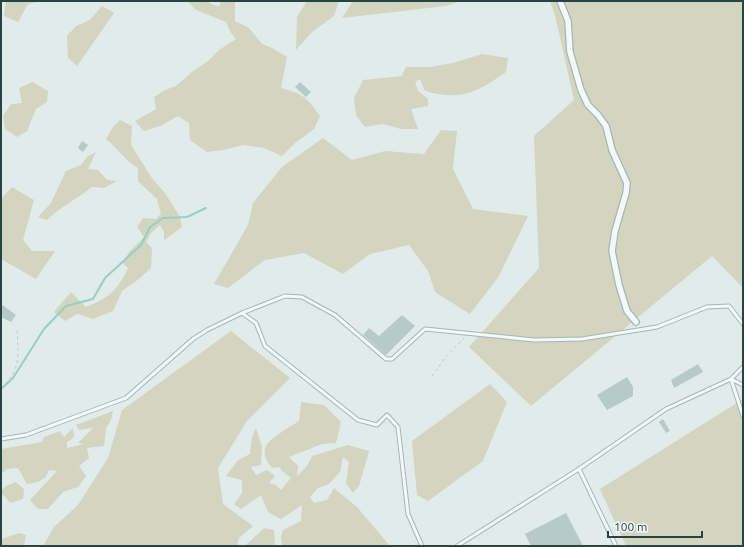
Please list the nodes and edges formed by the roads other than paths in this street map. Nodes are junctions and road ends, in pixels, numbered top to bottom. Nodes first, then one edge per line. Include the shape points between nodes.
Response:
1 (560, 1) edge
2 (242, 313) junction
3 (636, 322) dead end
4 (743, 324) edge
5 (743, 367) edge
6 (731, 379) junction
7 (743, 385) edge
8 (743, 416) edge
9 (1, 439) edge
10 (579, 469) junction
11 (422, 546) edge
12 (458, 546) edge
13 (616, 546) edge

1 - 3 street via 568,21 570,52 581,90 588,105 606,126 612,150 627,183 612,251 627,311
2 - 4 lane via 285,296 302,297 335,315 386,359 392,359 425,330 534,340 582,339 657,327 707,307 729,306
2 - 9 lane via 193,339 126,398 26,435
2 - 11 lane via 256,323 265,346 358,420 377,425 387,416 398,427 408,514
5 - 6 lane
6 - 7 lane
6 - 8 lane
6 - 10 lane via 666,409
10 - 12 lane
10 - 13 lane

